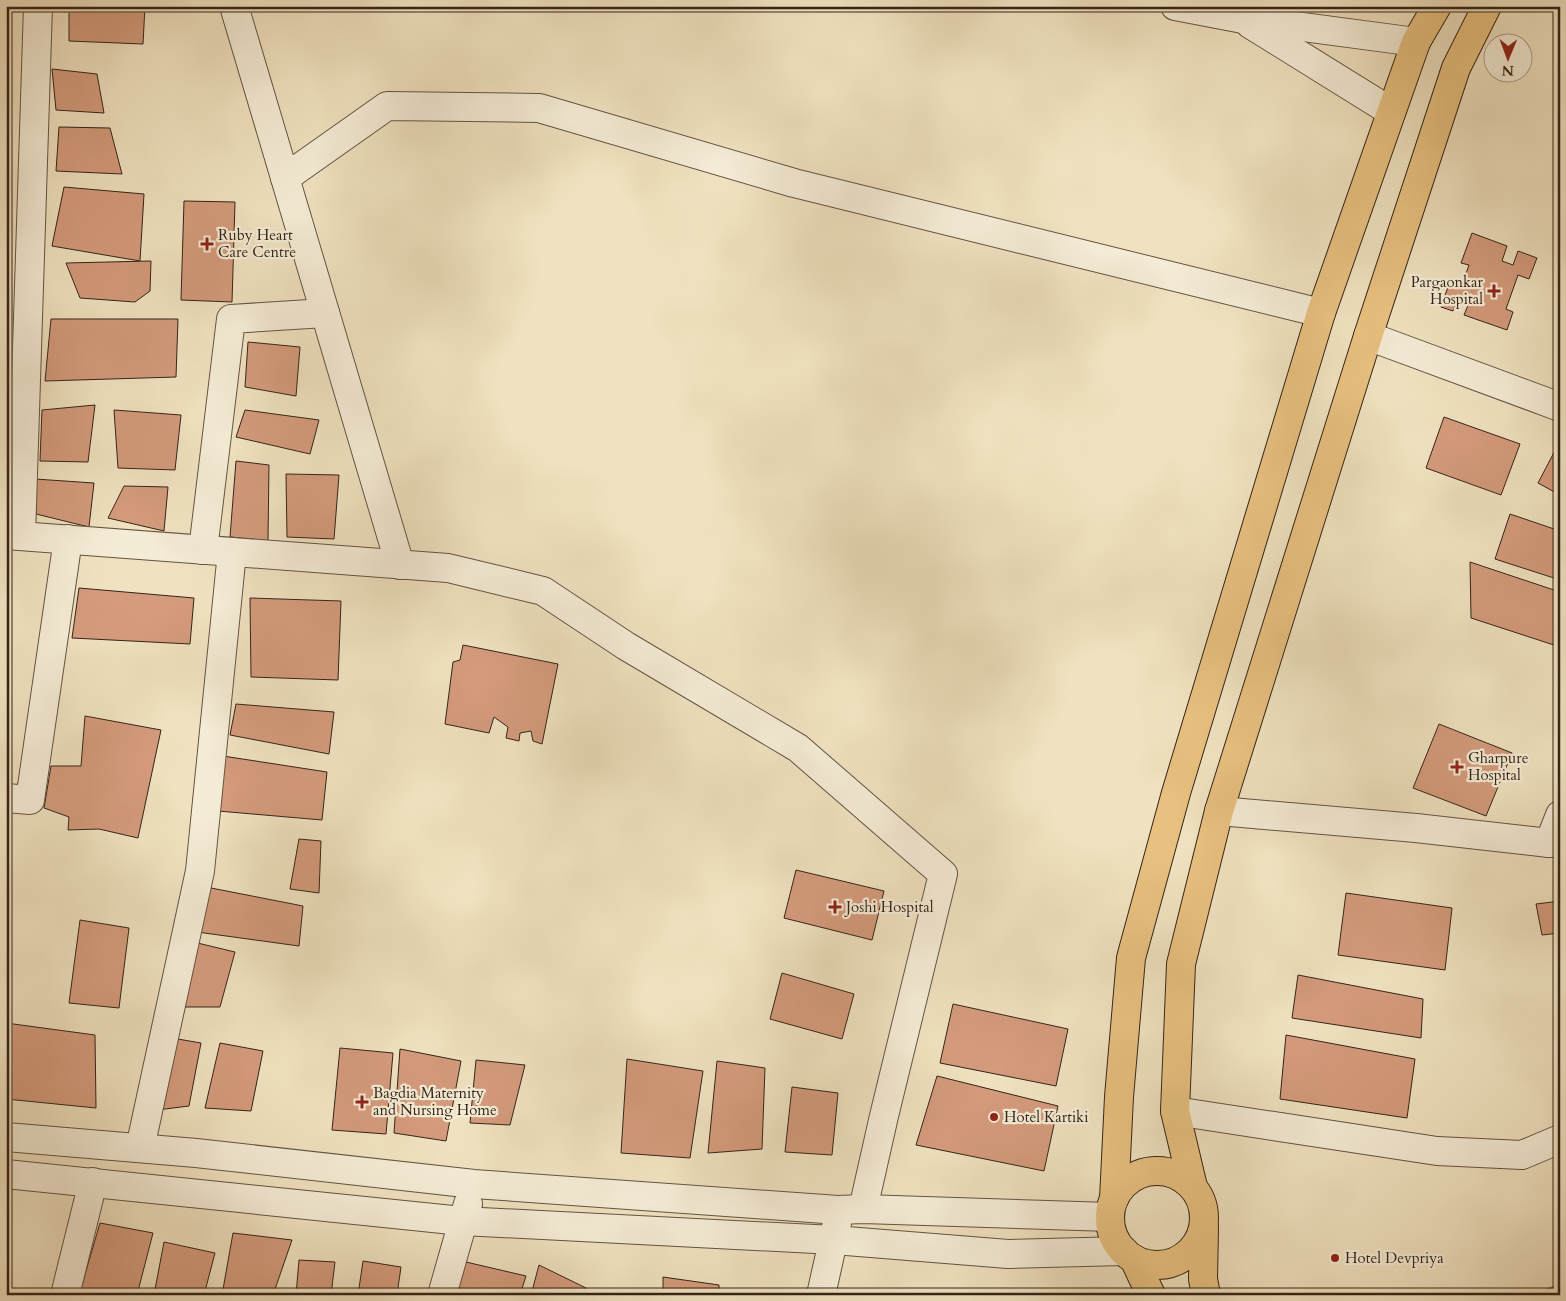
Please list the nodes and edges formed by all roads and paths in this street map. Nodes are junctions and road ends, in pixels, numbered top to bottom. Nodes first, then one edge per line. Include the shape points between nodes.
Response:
1 (38, 6) edge
2 (234, 6) edge
3 (1175, 6) edge
4 (1437, 6) edge
5 (1487, 6) edge
6 (1243, 19) junction
7 (1416, 42) junction
8 (1390, 111) junction
9 (285, 178) junction
10 (325, 313) junction
11 (1321, 314) junction
12 (1368, 336) junction
13 (1560, 407) edge
14 (13, 536) edge
15 (68, 540) junction
16 (203, 550) junction
17 (232, 552) junction
18 (400, 564) junction
19 (6, 798) edge
20 (1219, 811) junction
21 (1560, 815) edge
22 (1554, 843) edge
23 (1175, 1111) junction
24 (6, 1137) edge
25 (1560, 1139) edge
26 (140, 1148) junction
27 (6, 1174) edge
28 (93, 1182) junction
29 (474, 1184) junction
30 (1193, 1186) junction
31 (1112, 1208) junction
32 (851, 1210) junction
33 (462, 1221) junction
34 (1204, 1222) junction
35 (834, 1240) junction
36 (1129, 1255) junction
37 (65, 1295) edge
38 (442, 1295) edge
39 (821, 1295) edge
40 (1151, 1295) edge
41 (1206, 1295) edge

1 - 14 street
2 - 9 street
3 - 6 street
4 - 7 main road
5 - 12 main road via 1456,68
6 - 7 street
6 - 8 street
7 - 8 main road
8 - 11 main road
9 - 10 street
9 - 11 street via 387,106 539,108 794,183
10 - 16 street via 231,319
10 - 18 street
11 - 31 main road via 1176,793 1131,958
12 - 13 street
12 - 20 main road
14 - 15 street
15 - 16 street
15 - 19 street via 30,800
16 - 17 street
17 - 18 street
17 - 26 street via 200,871
18 - 32 street via 448,568 543,591 626,646 798,748 943,874 884,1116
20 - 22 street
20 - 23 main road via 1181,964
21 - 22 street
23 - 25 street via 1437,1151 1522,1155
23 - 30 main road
24 - 26 street
26 - 29 street
27 - 28 street
28 - 33 street
28 - 37 street
29 - 32 street
29 - 33 street
30 - 31 main road via 1166,1172 1150,1171 1134,1176 1122,1186
30 - 34 main road via 1200,1197
31 - 32 street
31 - 36 main road via 1116,1241
32 - 35 street
33 - 35 street
33 - 38 street
34 - 36 main road via 1201,1237 1179,1260 1149,1264
34 - 41 main road via 1203,1279
35 - 36 street via 1008,1254
35 - 39 street
36 - 40 main road

